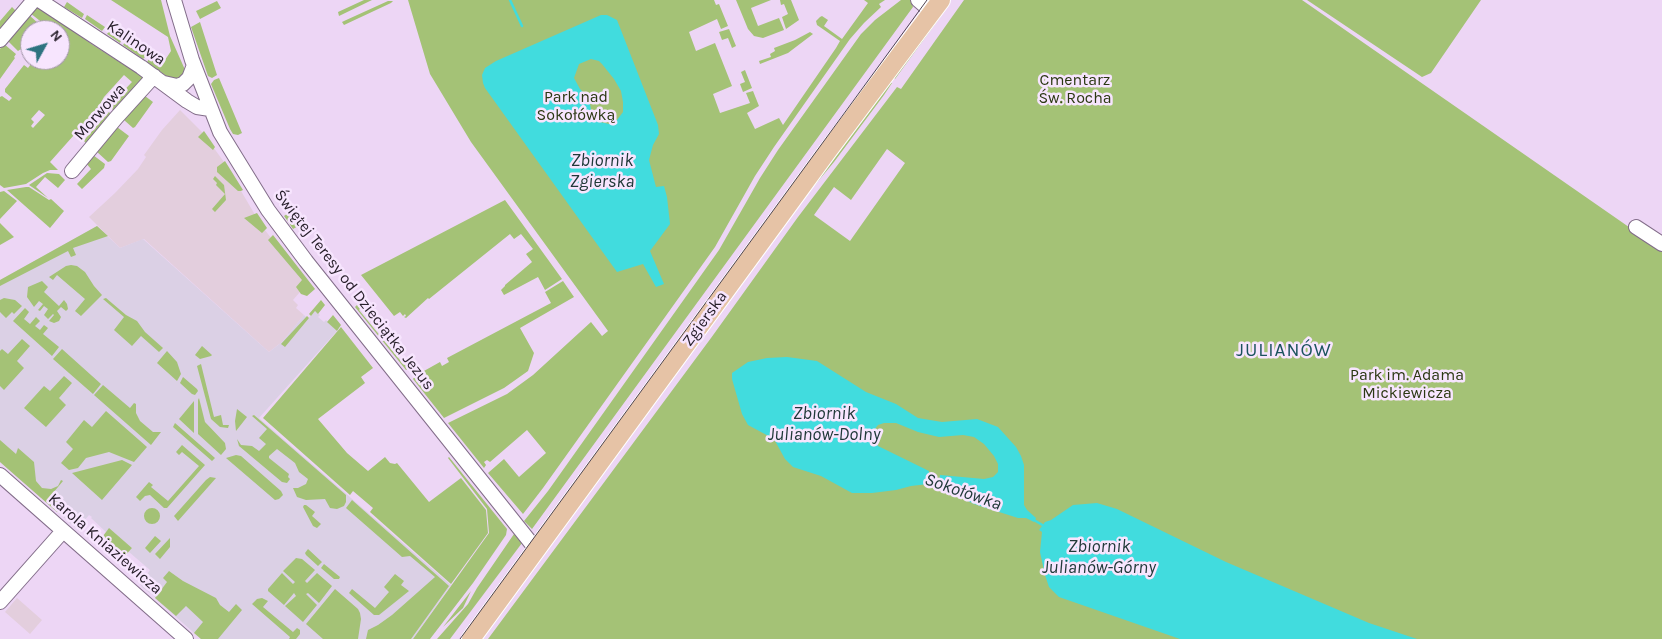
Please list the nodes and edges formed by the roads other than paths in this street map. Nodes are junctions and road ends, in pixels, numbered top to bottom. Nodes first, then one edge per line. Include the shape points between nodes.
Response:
1 (34, 0) edge
2 (39, 0) edge
3 (174, 0) edge
4 (918, 0) edge
5 (936, 6) edge
6 (0, 40) edge
7 (194, 66) junction
8 (158, 79) junction
9 (210, 110) junction
10 (72, 172) dead end
11 (1636, 227) dead end
12 (1662, 244) edge
13 (0, 475) edge
14 (63, 531) junction
15 (538, 548) junction
16 (0, 602) edge
17 (186, 639) edge
18 (471, 639) edge

1 - 6 street
2 - 8 street, Kalinowa
3 - 7 street, Świętej Teresy od Dzieciątka Jezus
4 - 5 street
5 - 15 main road, Zgierska
7 - 8 street, Kalinowa via 183,84 177,86
7 - 9 street, Świętej Teresy od Dzieciątka Jezus
8 - 9 street, Kalinowa via 192,104
8 - 10 street, Morwowa via 116,118
9 - 15 street, Świętej Teresy od Dzieciątka Jezus via 225,142 296,248
11 - 12 street
13 - 14 street, Karola Kniaziewicza
14 - 16 street
14 - 17 street, Karola Kniaziewicza
15 - 18 main road, Zgierska

